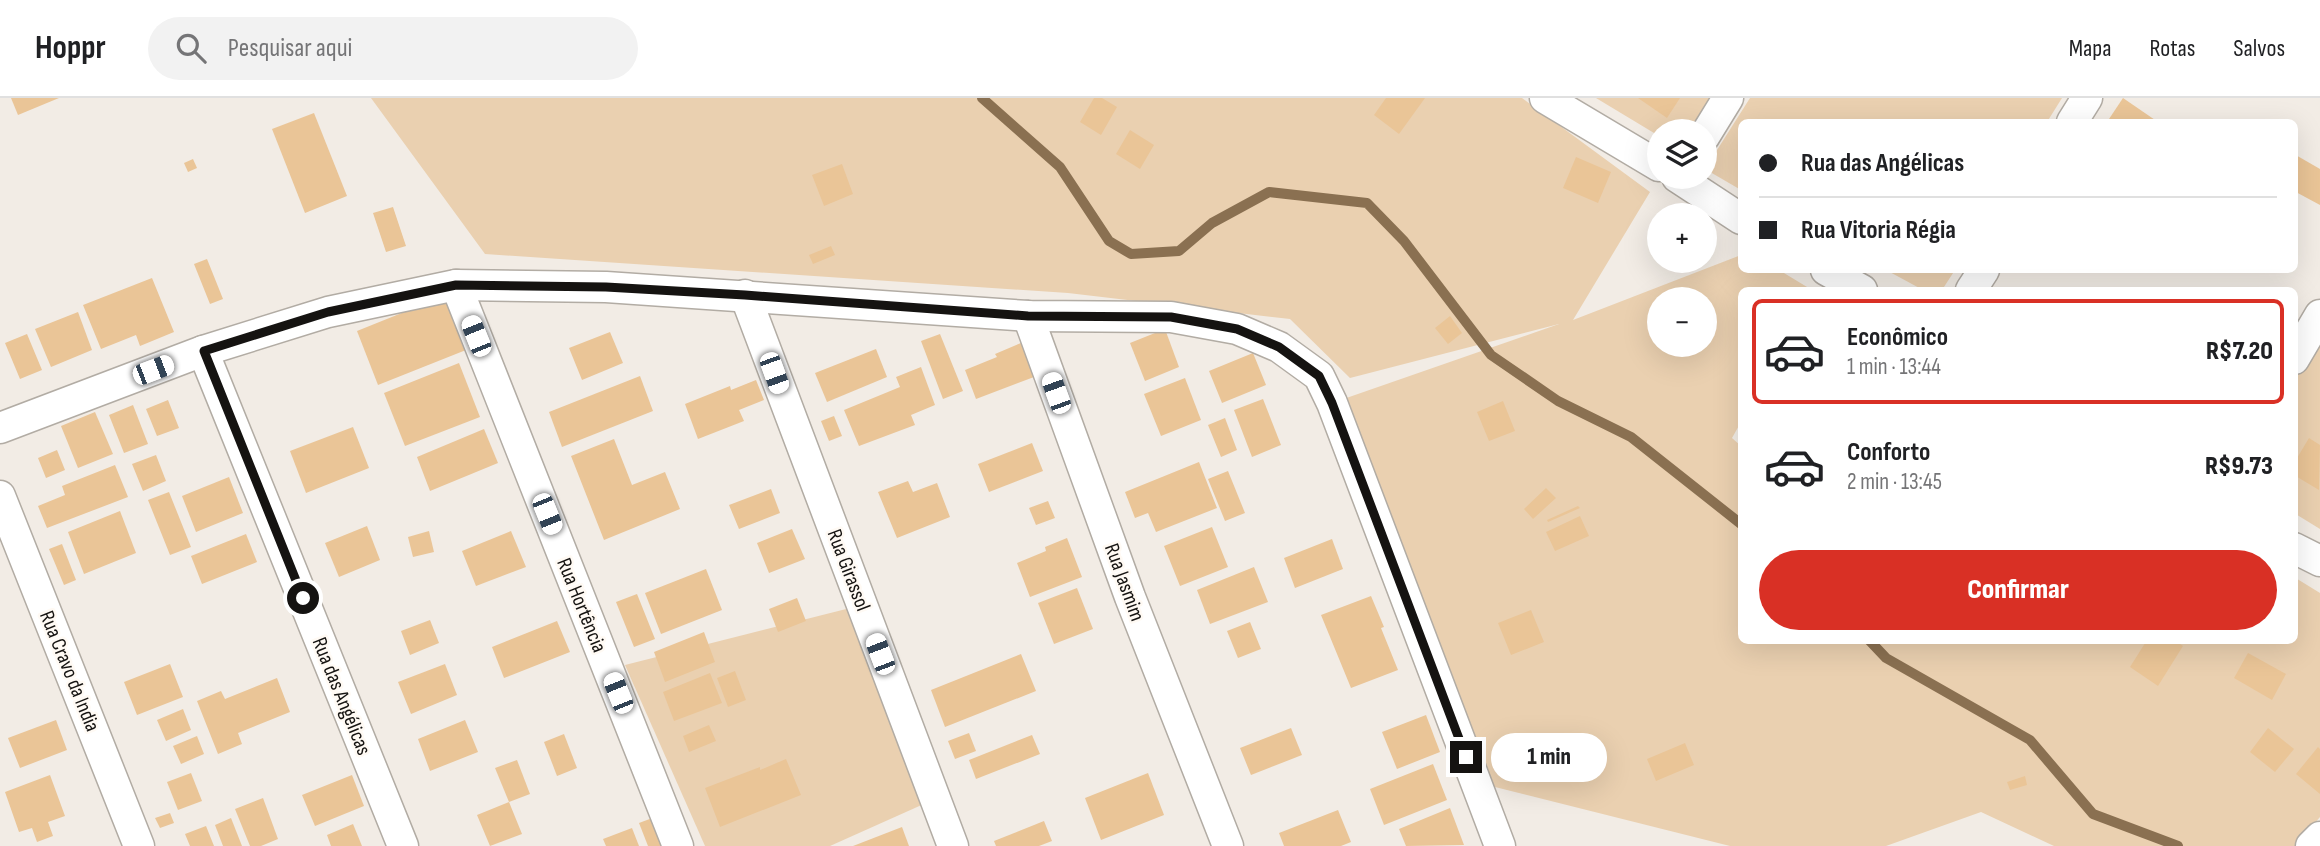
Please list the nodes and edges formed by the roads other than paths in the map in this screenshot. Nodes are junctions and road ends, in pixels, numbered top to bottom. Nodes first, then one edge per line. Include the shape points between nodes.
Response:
1 (1545, 98) edge
2 (1728, 98) edge
3 (2087, 98) edge
4 (1715, 119) edge
5 (2074, 119) edge
6 (1647, 159) edge
7 (1695, 189) edge
8 (1738, 217) edge
9 (1831, 273) edge
10 (456, 285) junction
11 (1857, 287) edge
12 (745, 295) junction
13 (2320, 315) edge
14 (1028, 316) junction
15 (204, 351) junction
16 (2298, 352) edge
17 (0, 428) edge
18 (0, 496) edge
19 (2298, 550) edge
20 (2320, 561) edge
21 (2320, 837) edge
22 (139, 846) edge
23 (403, 846) edge
24 (678, 846) edge
25 (953, 846) edge
26 (1228, 846) edge
27 (1500, 846) edge
28 (2311, 846) edge

1 - 6 street
2 - 4 street
3 - 5 street
7 - 8 street
9 - 11 street
10 - 12 street
10 - 15 street via 328,312
10 - 24 street, Rua Hortência
12 - 14 street
12 - 25 street, Rua Girassol
13 - 16 street
14 - 26 street, Rua Jasmim via 1130,597
14 - 27 street via 1171,317 1237,329 1279,347 1319,376
15 - 17 street
15 - 23 street, Rua das Angélicas
18 - 22 street, Rua Cravo da India
19 - 20 street
21 - 28 street

